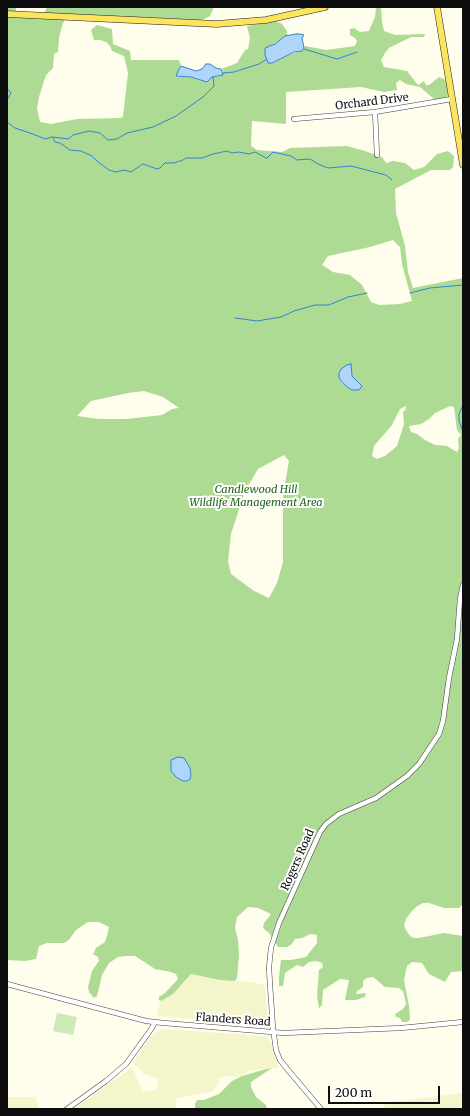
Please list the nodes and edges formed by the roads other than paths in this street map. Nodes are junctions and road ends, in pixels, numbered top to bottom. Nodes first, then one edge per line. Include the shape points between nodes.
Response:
1 (324, 7) edge
2 (437, 7) edge
3 (7, 14) edge
4 (452, 99) junction
5 (375, 112) junction
6 (294, 119) dead end
7 (376, 155) dead end
8 (463, 165) edge
9 (463, 585) edge
10 (7, 984) edge
11 (154, 1022) junction
12 (463, 1022) edge
13 (273, 1032) junction
14 (67, 1109) edge
15 (321, 1109) edge

1 - 3 main road via 266,20 217,24
2 - 4 main road
4 - 5 street, Orchard Drive
4 - 8 main road
5 - 6 street, Orchard Drive
5 - 7 street
9 - 13 street, Rogers Road via 458,639 449,678 444,720 439,734 419,764 395,786 376,798 339,814 322,828 281,920 270,957
10 - 11 street, Flanders Road
11 - 13 street, Flanders Road
11 - 14 street via 122,1067
12 - 13 street, Flanders Road via 369,1030
13 - 15 street, Rogers Road via 280,1060

